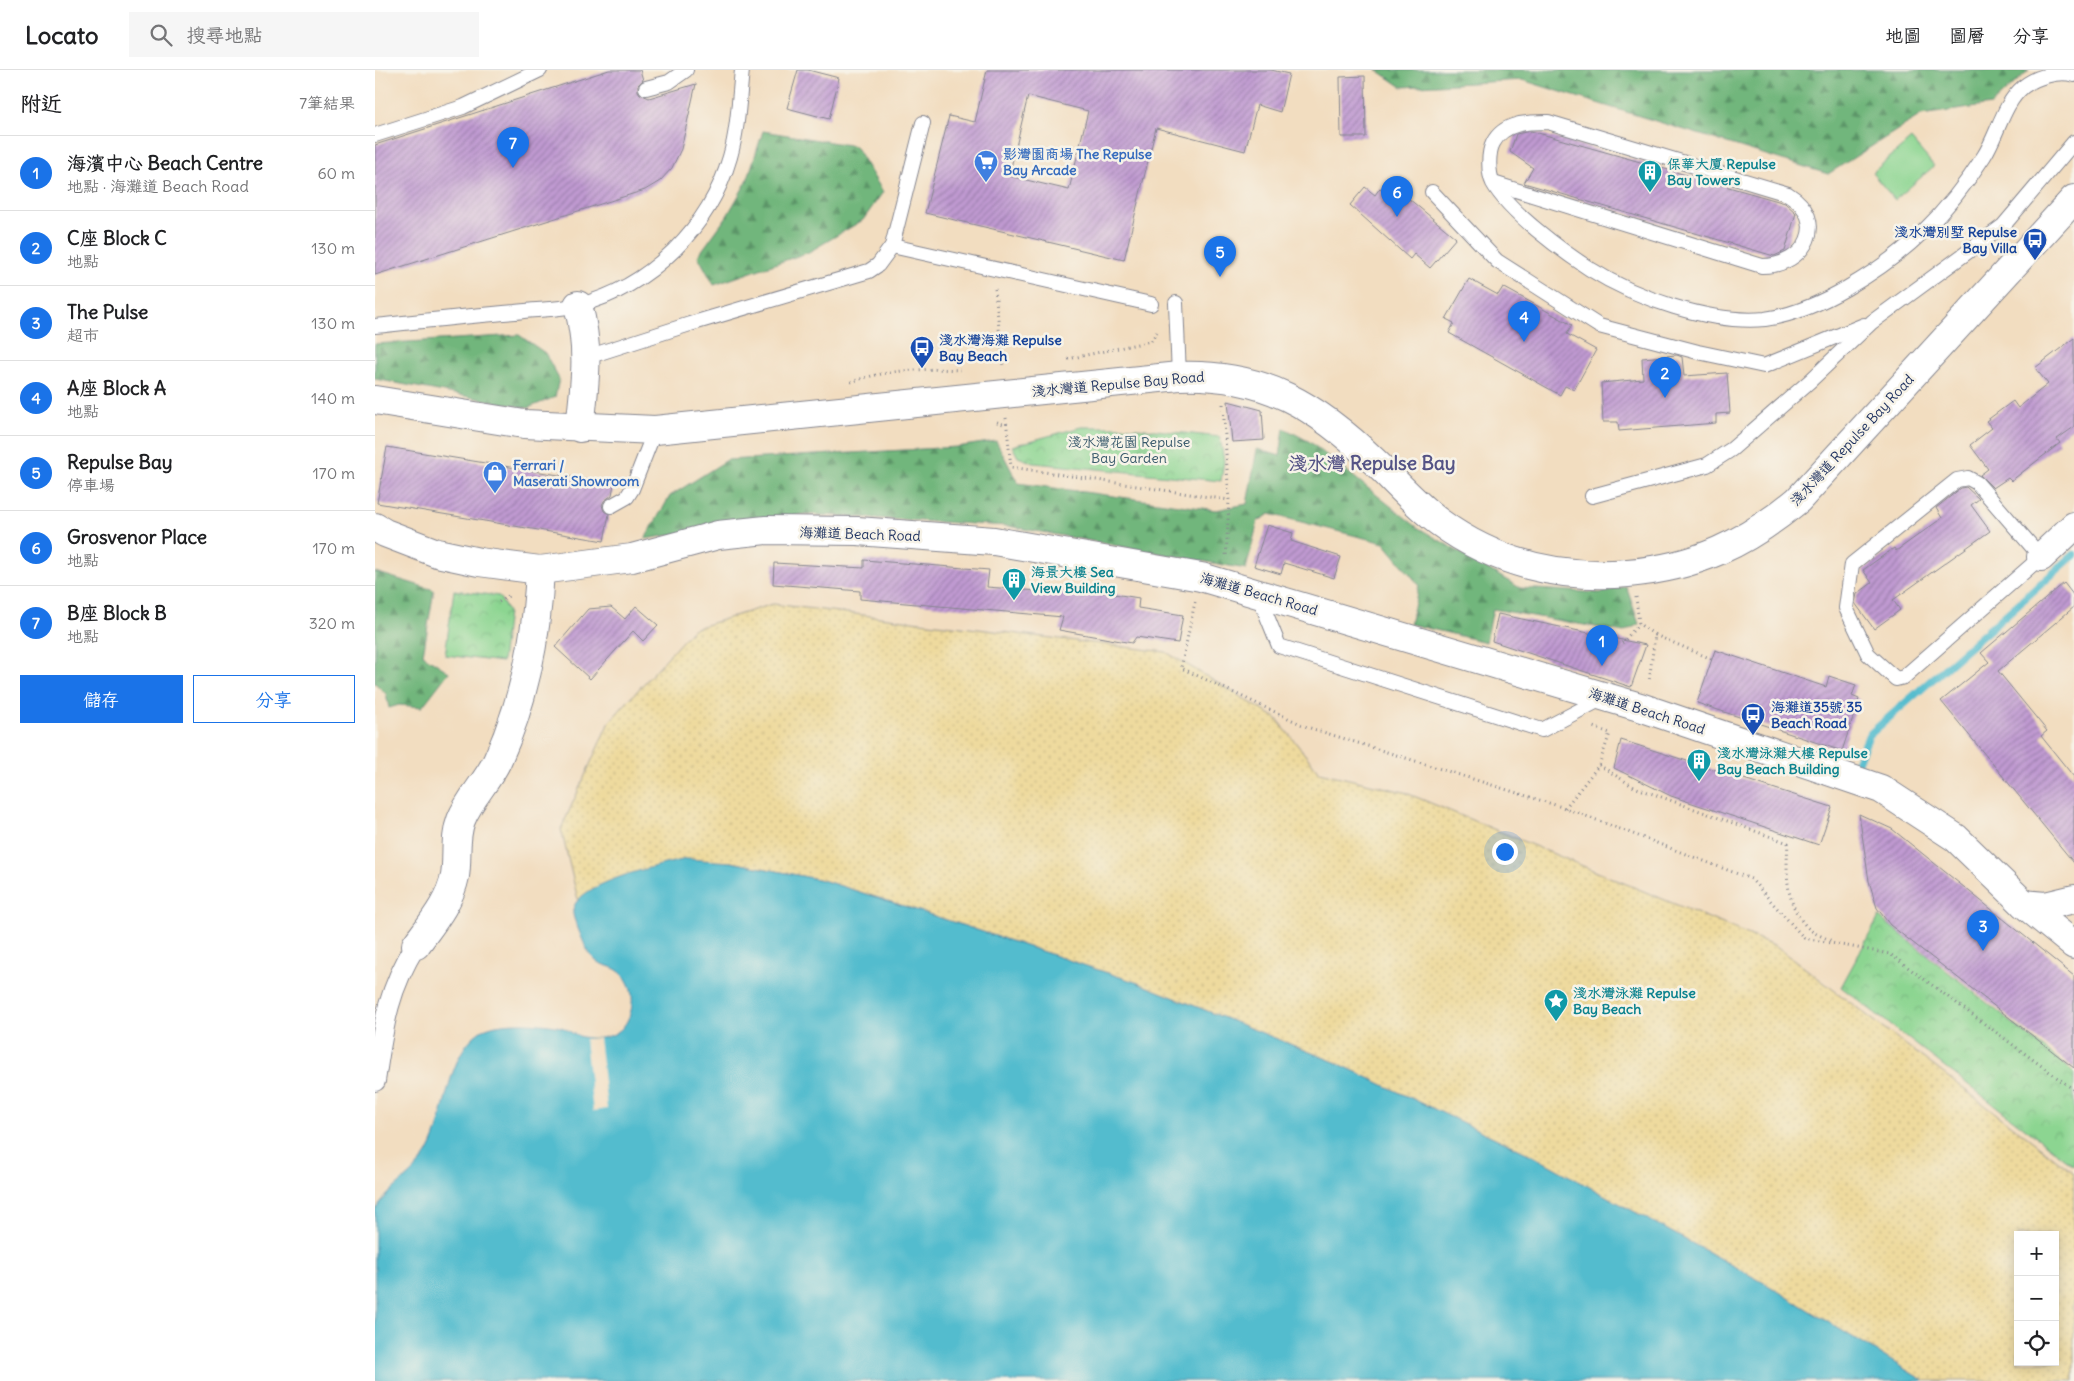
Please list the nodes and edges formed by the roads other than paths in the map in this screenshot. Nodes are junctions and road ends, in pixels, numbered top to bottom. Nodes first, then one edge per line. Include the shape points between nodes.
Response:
1 (540, 70) edge
2 (686, 70) edge
3 (742, 70) edge
4 (2074, 75) edge
5 (646, 88) dead end
6 (923, 123) dead end
7 (375, 135) edge
8 (2074, 142) edge
9 (1493, 183) junction
10 (1432, 192) dead end
11 (2074, 199) edge
12 (892, 246) junction
13 (1176, 303) dead end
14 (1151, 304) dead end
15 (578, 305) junction
16 (1872, 322) junction
17 (375, 326) edge
18 (587, 357) junction
19 (1179, 376) junction
20 (375, 400) edge
21 (581, 428) junction
22 (655, 430) junction
23 (1591, 496) dead end
24 (611, 506) dead end
25 (2074, 526) edge
26 (375, 527) edge
27 (2041, 556) junction
28 (540, 570) junction
29 (1257, 593) junction
30 (1606, 697) junction
31 (2074, 899) edge
32 (2024, 904) junction
33 (416, 945) joint
34 (2074, 945) edge
35 (375, 1081) edge

1 - 7 lane via 463,107
2 - 5 lane via 669,82
3 - 15 lane via 730,156 719,186 698,222 682,242 645,274 617,290
4 - 9 lane via 2045,75 2023,87 1956,197 1920,236 1879,269 1834,295 1812,307 1781,316 1740,319 1715,316 1675,306 1621,286 1591,270 1545,236
6 - 12 lane
8 - 16 lane via 2003,226
9 - 9 lane via 1490,148 1498,134 1524,122 1548,122 1788,194 1800,202 1811,223 1804,247 1791,259 1775,266 1763,266
10 - 16 lane via 1497,261 1599,326 1764,366
11 - 19 street, 淺水灣道 Repulse Bay Road via 1798,500 1752,534 1721,551 1679,565 1633,572 1567,574 1535,568 1490,552 1439,522 1348,437 1303,406 1241,379
12 - 14 lane
12 - 18 lane via 878,265 869,271
13 - 19 lane
15 - 17 lane
15 - 18 street
16 - 23 lane via 1739,443 1707,465
18 - 21 street
19 - 22 street, 淺水灣道 Repulse Bay Road
20 - 21 street, 淺水灣道 Repulse Bay Road via 497,420
21 - 22 street, 淺水灣道 Repulse Bay Road
22 - 24 lane via 632,489 627,497
25 - 27 street
26 - 28 street, 海灘道 Beach Road via 385,534 437,553
27 - 27 lane via 1904,677 1896,679 1889,675 1868,654 1846,608 1852,564 1957,480 1968,478 1977,483
28 - 29 street, 海灘道 Beach Road via 632,558 717,535 766,530 857,531 994,541 1173,571
28 - 33 street via 534,630 518,702 497,762 460,821 454,878 445,903
29 - 30 street, 海灘道 Beach Road
29 - 30 lane via 1279,646 1542,730
30 - 32 street, 海灘道 Beach Road via 1881,789 1955,838
31 - 32 street via 2045,906
32 - 34 street, 海灘道 Beach Road
33 - 35 street via 389,999

